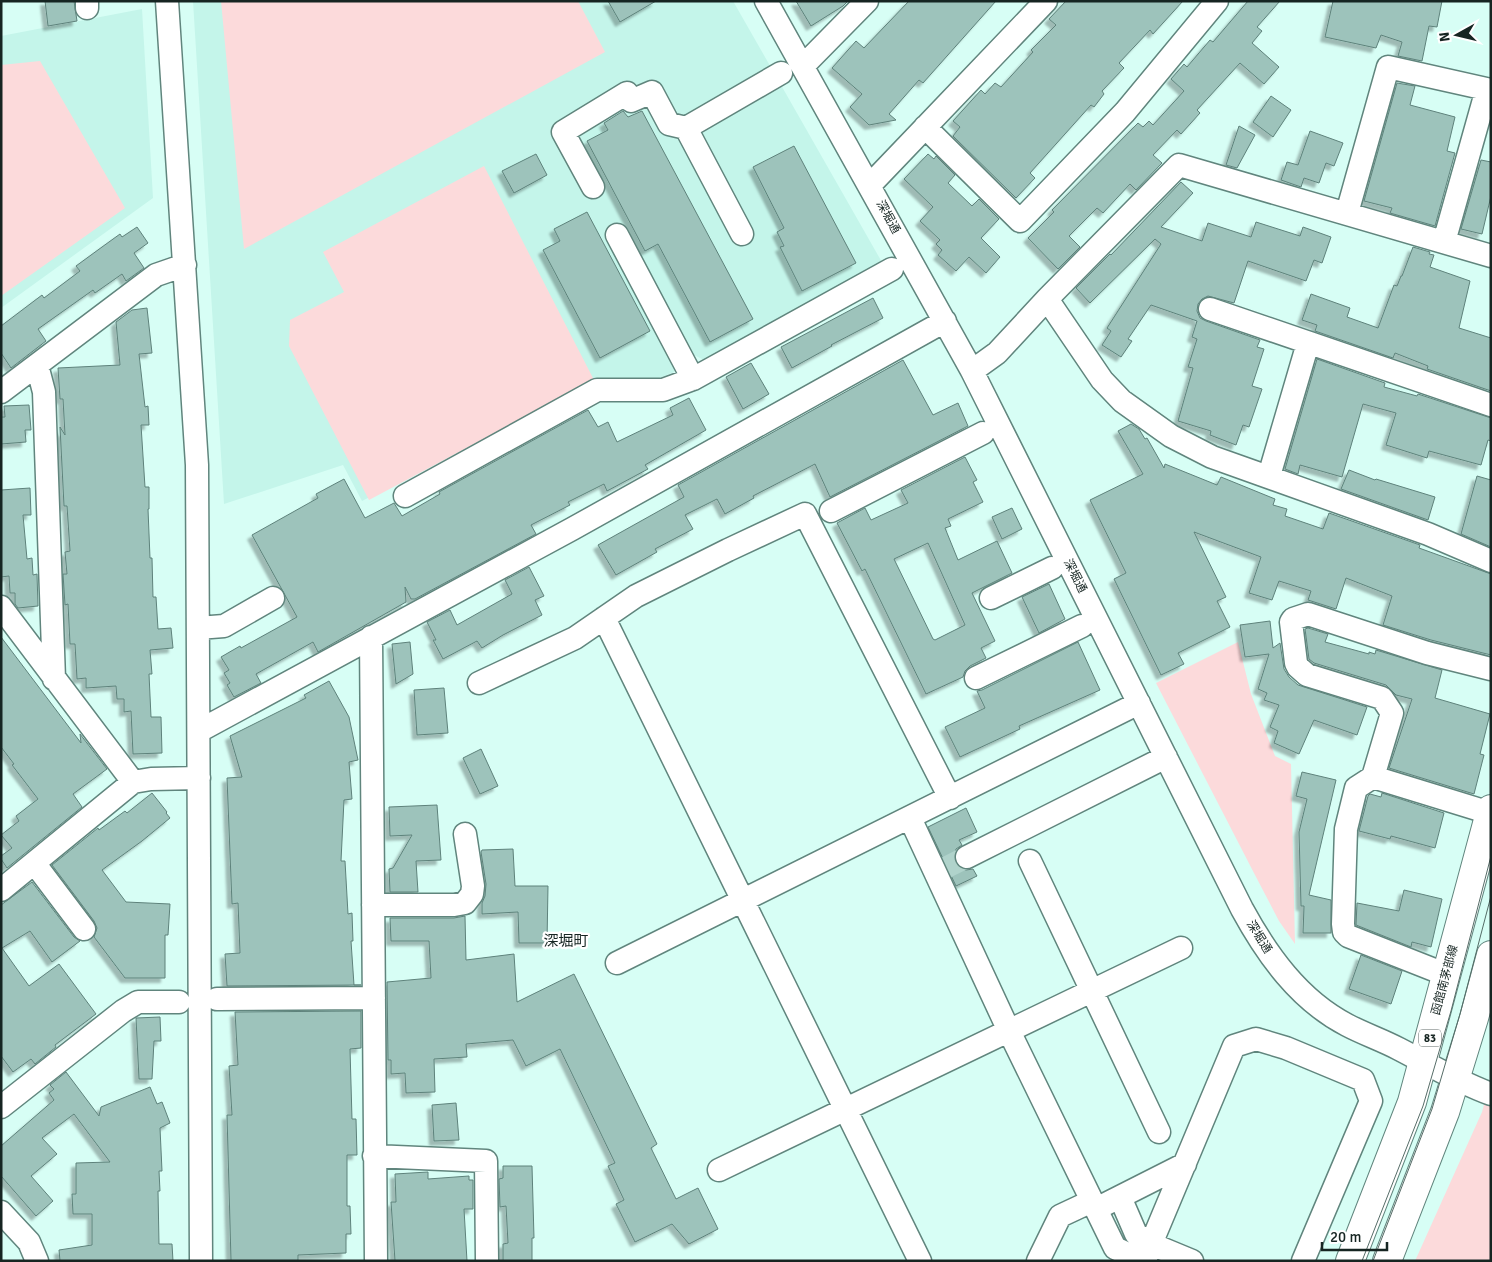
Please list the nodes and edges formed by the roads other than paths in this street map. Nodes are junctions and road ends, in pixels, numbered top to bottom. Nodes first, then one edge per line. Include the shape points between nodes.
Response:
1 (167, 1) edge
2 (766, 1) edge
3 (866, 1) edge
4 (1046, 1) edge
5 (1217, 1) edge
6 (803, 66) junction
7 (782, 73) dead end
8 (1489, 90) edge
9 (925, 127) junction
10 (686, 128) junction
11 (870, 185) junction
12 (593, 187) dead end
13 (1347, 213) junction
14 (742, 234) dead end
15 (617, 235) dead end
16 (1444, 242) junction
17 (1491, 256) edge
18 (185, 265) junction
19 (892, 269) dead end
20 (1047, 299) junction
21 (1210, 309) dead end
22 (946, 321) junction
23 (1308, 343) junction
24 (37, 365) junction
25 (972, 371) junction
26 (694, 379) junction
27 (1, 392) edge
28 (1491, 405) edge
29 (983, 433) dead end
30 (1269, 476) junction
31 (405, 496) dead end
32 (831, 511) dead end
33 (1491, 562) edge
34 (1052, 568) dead end
35 (273, 598) dead end
36 (990, 598) dead end
37 (1, 608) edge
38 (604, 618) junction
39 (1082, 626) dead end
40 (198, 628) junction
41 (371, 637) junction
42 (1491, 669) edge
43 (976, 678) dead end
44 (54, 679) junction
45 (479, 683) dead end
46 (1139, 703) junction
47 (199, 731) junction
48 (1166, 757) junction
49 (1373, 777) junction
50 (199, 778) junction
51 (133, 782) junction
52 (950, 798) junction
53 (1490, 811) edge
54 (910, 818) junction
55 (466, 834) dead end
56 (967, 856) tunnel mouth
57 (1030, 860) dead end
58 (35, 864) junction
59 (1, 890) edge
60 (743, 900) junction
61 (373, 905) junction
62 (84, 929) dead end
63 (1181, 948) dead end
64 (1491, 955) edge
65 (617, 963) dead end
66 (1447, 975) junction
67 (1092, 991) junction
68 (374, 998) junction
69 (218, 999) dead end
70 (179, 1002) dead end
71 (1009, 1031) junction
72 (1423, 1062) junction
73 (1455, 1080) junction
74 (1491, 1094) edge
75 (1, 1106) edge
76 (846, 1109) junction
77 (1159, 1132) dead end
78 (374, 1156) junction
79 (1185, 1164) junction
80 (719, 1170) dead end
81 (1120, 1196) junction
82 (1094, 1205) junction
83 (1, 1212) edge
84 (1146, 1255) edge
85 (37, 1261) edge
86 (200, 1261) edge
87 (376, 1261) edge
88 (487, 1261) edge
89 (920, 1261) edge
90 (1038, 1261) edge
91 (1192, 1261) edge
92 (1303, 1261) edge
93 (1350, 1261) edge
94 (1387, 1261) edge

1 - 18 street
2 - 6 street, 深堀通
3 - 6 street
4 - 9 street
5 - 9 street via 1125,112 1020,221
6 - 11 street, 深堀通
7 - 10 street
8 - 13 street via 1388,67
8 - 16 street
9 - 11 street
10 - 12 street via 668,124 652,92 631,101 627,93 563,132
10 - 14 street
11 - 22 street, 深堀通
13 - 16 street
13 - 20 street via 1179,165
15 - 26 street
16 - 17 street
18 - 24 street via 156,275
18 - 40 street via 197,465
19 - 26 street
20 - 25 street via 997,353
20 - 30 street via 1102,380 1122,401 1192,448
21 - 23 street
22 - 25 street, 深堀通
22 - 41 street
23 - 28 street
23 - 30 street
24 - 27 street
24 - 44 street via 44,392
25 - 46 street, 深堀通
26 - 31 street via 663,390 597,390
29 - 32 street
30 - 33 street via 1428,534
34 - 36 street
35 - 40 street via 224,626
37 - 44 street
38 - 45 street via 575,638
38 - 52 street via 636,596 805,514
38 - 60 street
39 - 43 street
40 - 47 street
41 - 47 street
41 - 61 street
42 - 49 street via 1428,653 1308,614 1293,619 1298,667 1307,675 1382,698 1392,713
44 - 51 street
46 - 48 street, 深堀通
46 - 52 street
47 - 50 street
48 - 56 street
48 - 72 street, 深堀通 via 1242,909 1280,970 1319,1007
49 - 53 street
49 - 66 street via 1356,788 1346,828 1344,932
50 - 51 street
50 - 86 street
51 - 58 street
52 - 54 street
53 - 66 main road, 函館南茅部線 / 83
54 - 60 street
54 - 71 street via 940,871
55 - 61 street via 473,886 472,894 465,903
57 - 67 street
58 - 59 street
58 - 62 street
60 - 65 street
60 - 76 street
61 - 68 street
63 - 67 street
64 - 73 main road
66 - 72 main road, 函館南茅部線 / 83
67 - 71 street
67 - 77 street
68 - 69 street
68 - 78 street
70 - 75 street via 138,1002
71 - 76 street
71 - 82 street
72 - 73 street, 深堀通
72 - 93 main road, 函館南茅部線 / 83 via 1412,1102
73 - 74 street, 深堀通
73 - 94 main road
76 - 80 street
76 - 89 street
78 - 87 street
78 - 88 street via 486,1161
79 - 81 street
79 - 84 street
79 - 92 street via 1234,1046 1256,1039 1364,1080 1372,1101
81 - 82 street
81 - 84 street
82 - 84 street via 1115,1248
82 - 90 street via 1060,1216
83 - 85 street via 29,1242
84 - 91 street

